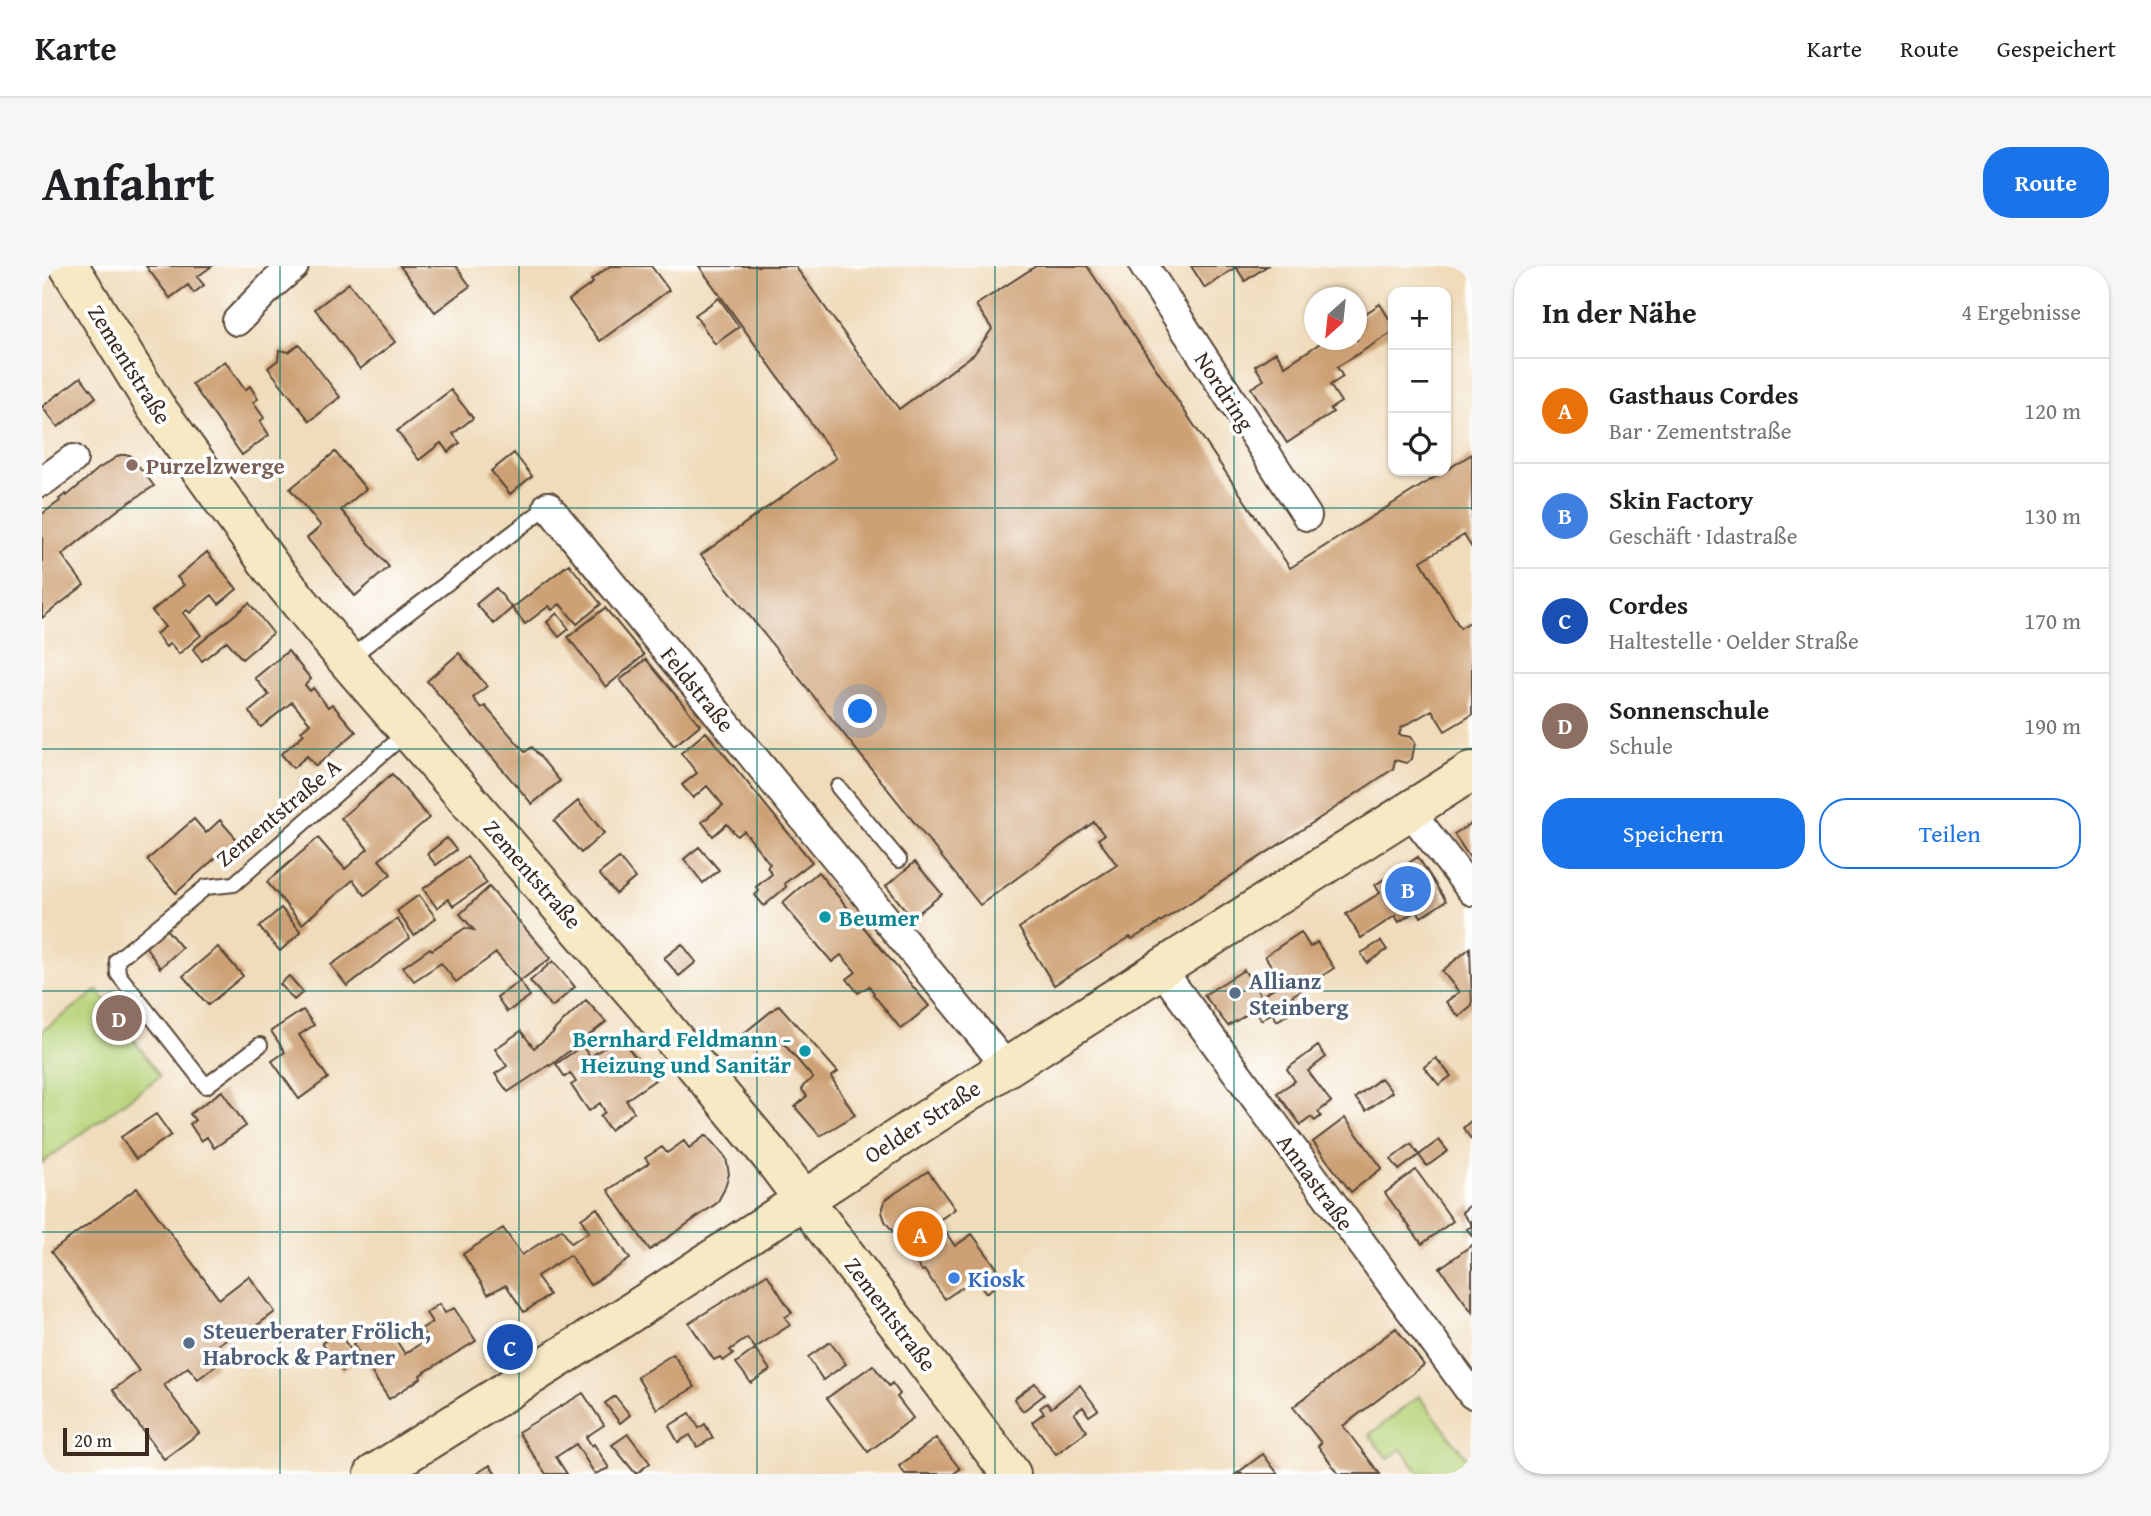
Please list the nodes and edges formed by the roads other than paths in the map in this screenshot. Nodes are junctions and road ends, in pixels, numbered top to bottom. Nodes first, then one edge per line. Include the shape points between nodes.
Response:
1 (69, 266) edge
2 (294, 266) edge
3 (1143, 266) edge
4 (237, 321) dead end
5 (73, 459) dead end
6 (42, 482) edge
7 (548, 506) joint
8 (1307, 516) dead end
9 (347, 660) junction
10 (409, 730) junction
11 (1472, 771) edge
12 (838, 786) dead end
13 (1409, 810) junction
14 (899, 860) dead end
15 (1472, 891) edge
16 (1161, 969) junction
17 (260, 1045) dead end
18 (1007, 1067) junction
19 (804, 1199) junction
20 (1472, 1394) edge
21 (374, 1474) edge
22 (1011, 1474) edge

1 - 9 street, Zementstraße via 155,406 274,571
2 - 4 street
3 - 8 street, Nordring
5 - 6 street
7 - 9 lane, Feldstraße
7 - 18 street, Feldstraße
9 - 10 street, Zementstraße
10 - 17 lane, Zementstraße A via 234,884 206,887 117,960 118,974 206,1086
10 - 19 street, Zementstraße
11 - 13 street, Oelder Straße
12 - 14 lane
13 - 15 street
13 - 16 street, Oelder Straße
16 - 18 street, Oelder Straße
16 - 20 street, Annastraße
18 - 19 street, Oelder Straße
19 - 21 street, Oelder Straße
19 - 22 street, Zementstraße

